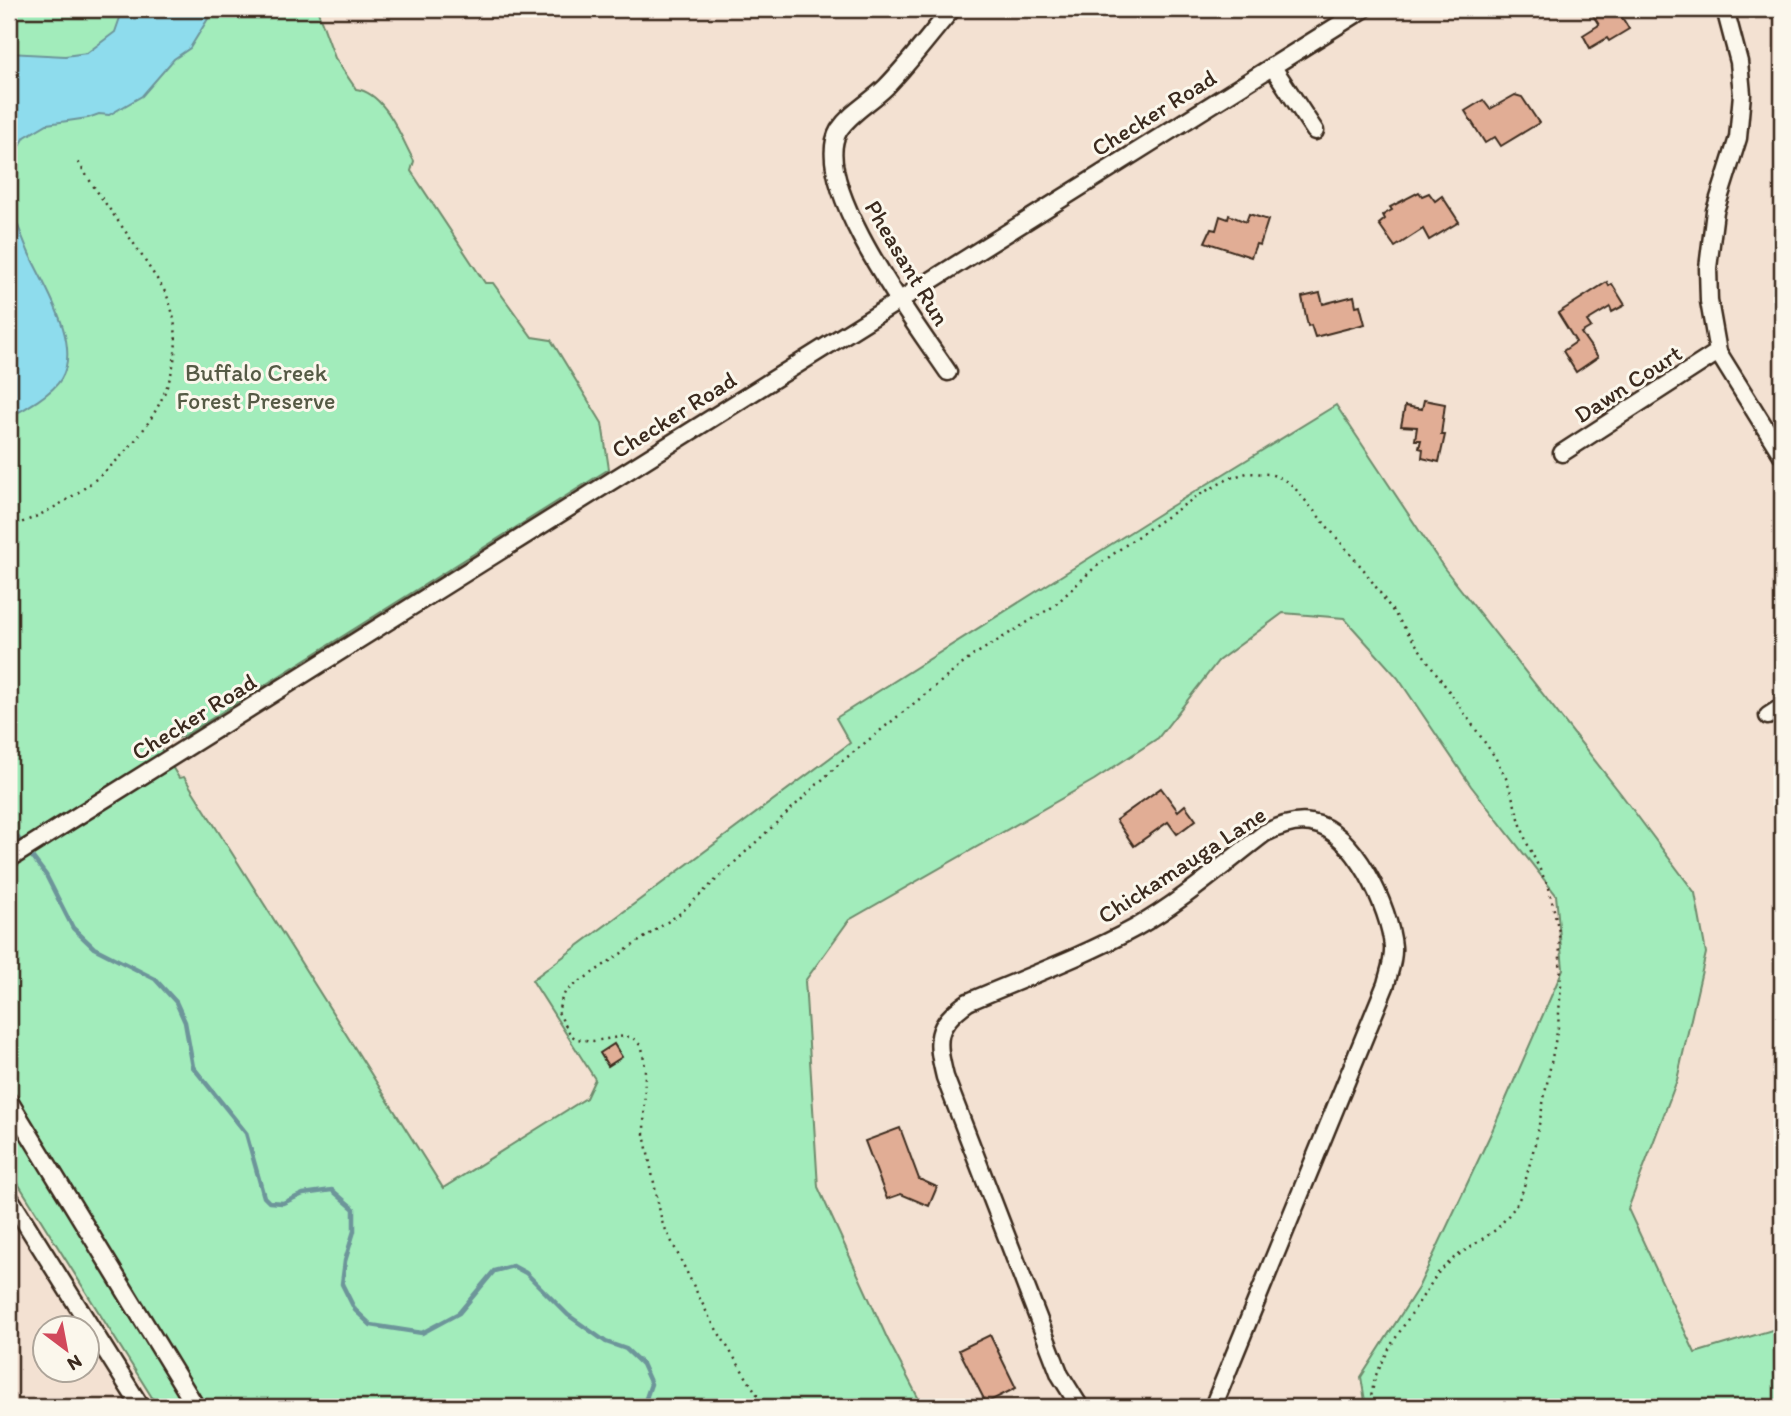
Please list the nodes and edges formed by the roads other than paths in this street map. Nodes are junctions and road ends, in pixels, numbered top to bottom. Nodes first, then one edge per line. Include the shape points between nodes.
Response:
1 (952, 9) edge
2 (1364, 9) edge
3 (1725, 9) edge
4 (1272, 66) junction
5 (1315, 131) dead end
6 (900, 300) junction
7 (1718, 352) junction
8 (947, 373) dead end
9 (1562, 453) dead end
10 (1782, 456) edge
11 (1782, 707) edge
12 (1768, 716) dead end
13 (9, 859) edge
14 (9, 1101) edge
15 (9, 1197) edge
16 (141, 1407) edge
17 (197, 1407) edge
18 (1080, 1407) edge
19 (1213, 1407) edge

1 - 6 street, Pheasant Run via 906,67 838,132 833,158 856,231
2 - 4 street, Checker Road
3 - 7 street via 1742,93 1738,138 1715,211 1708,268
4 - 5 street
4 - 6 street, Checker Road
6 - 8 street, Pheasant Run
6 - 13 street, Checker Road
7 - 9 street, Dawn Court
7 - 10 street
11 - 12 street
14 - 17 street
15 - 16 street
18 - 19 street, Chickamauga Lane via 1060,1375 945,1077 937,1046 939,1035 954,1012 968,1002 1102,945 1156,915 1265,833 1312,822 1339,838 1361,863 1385,909 1392,962

